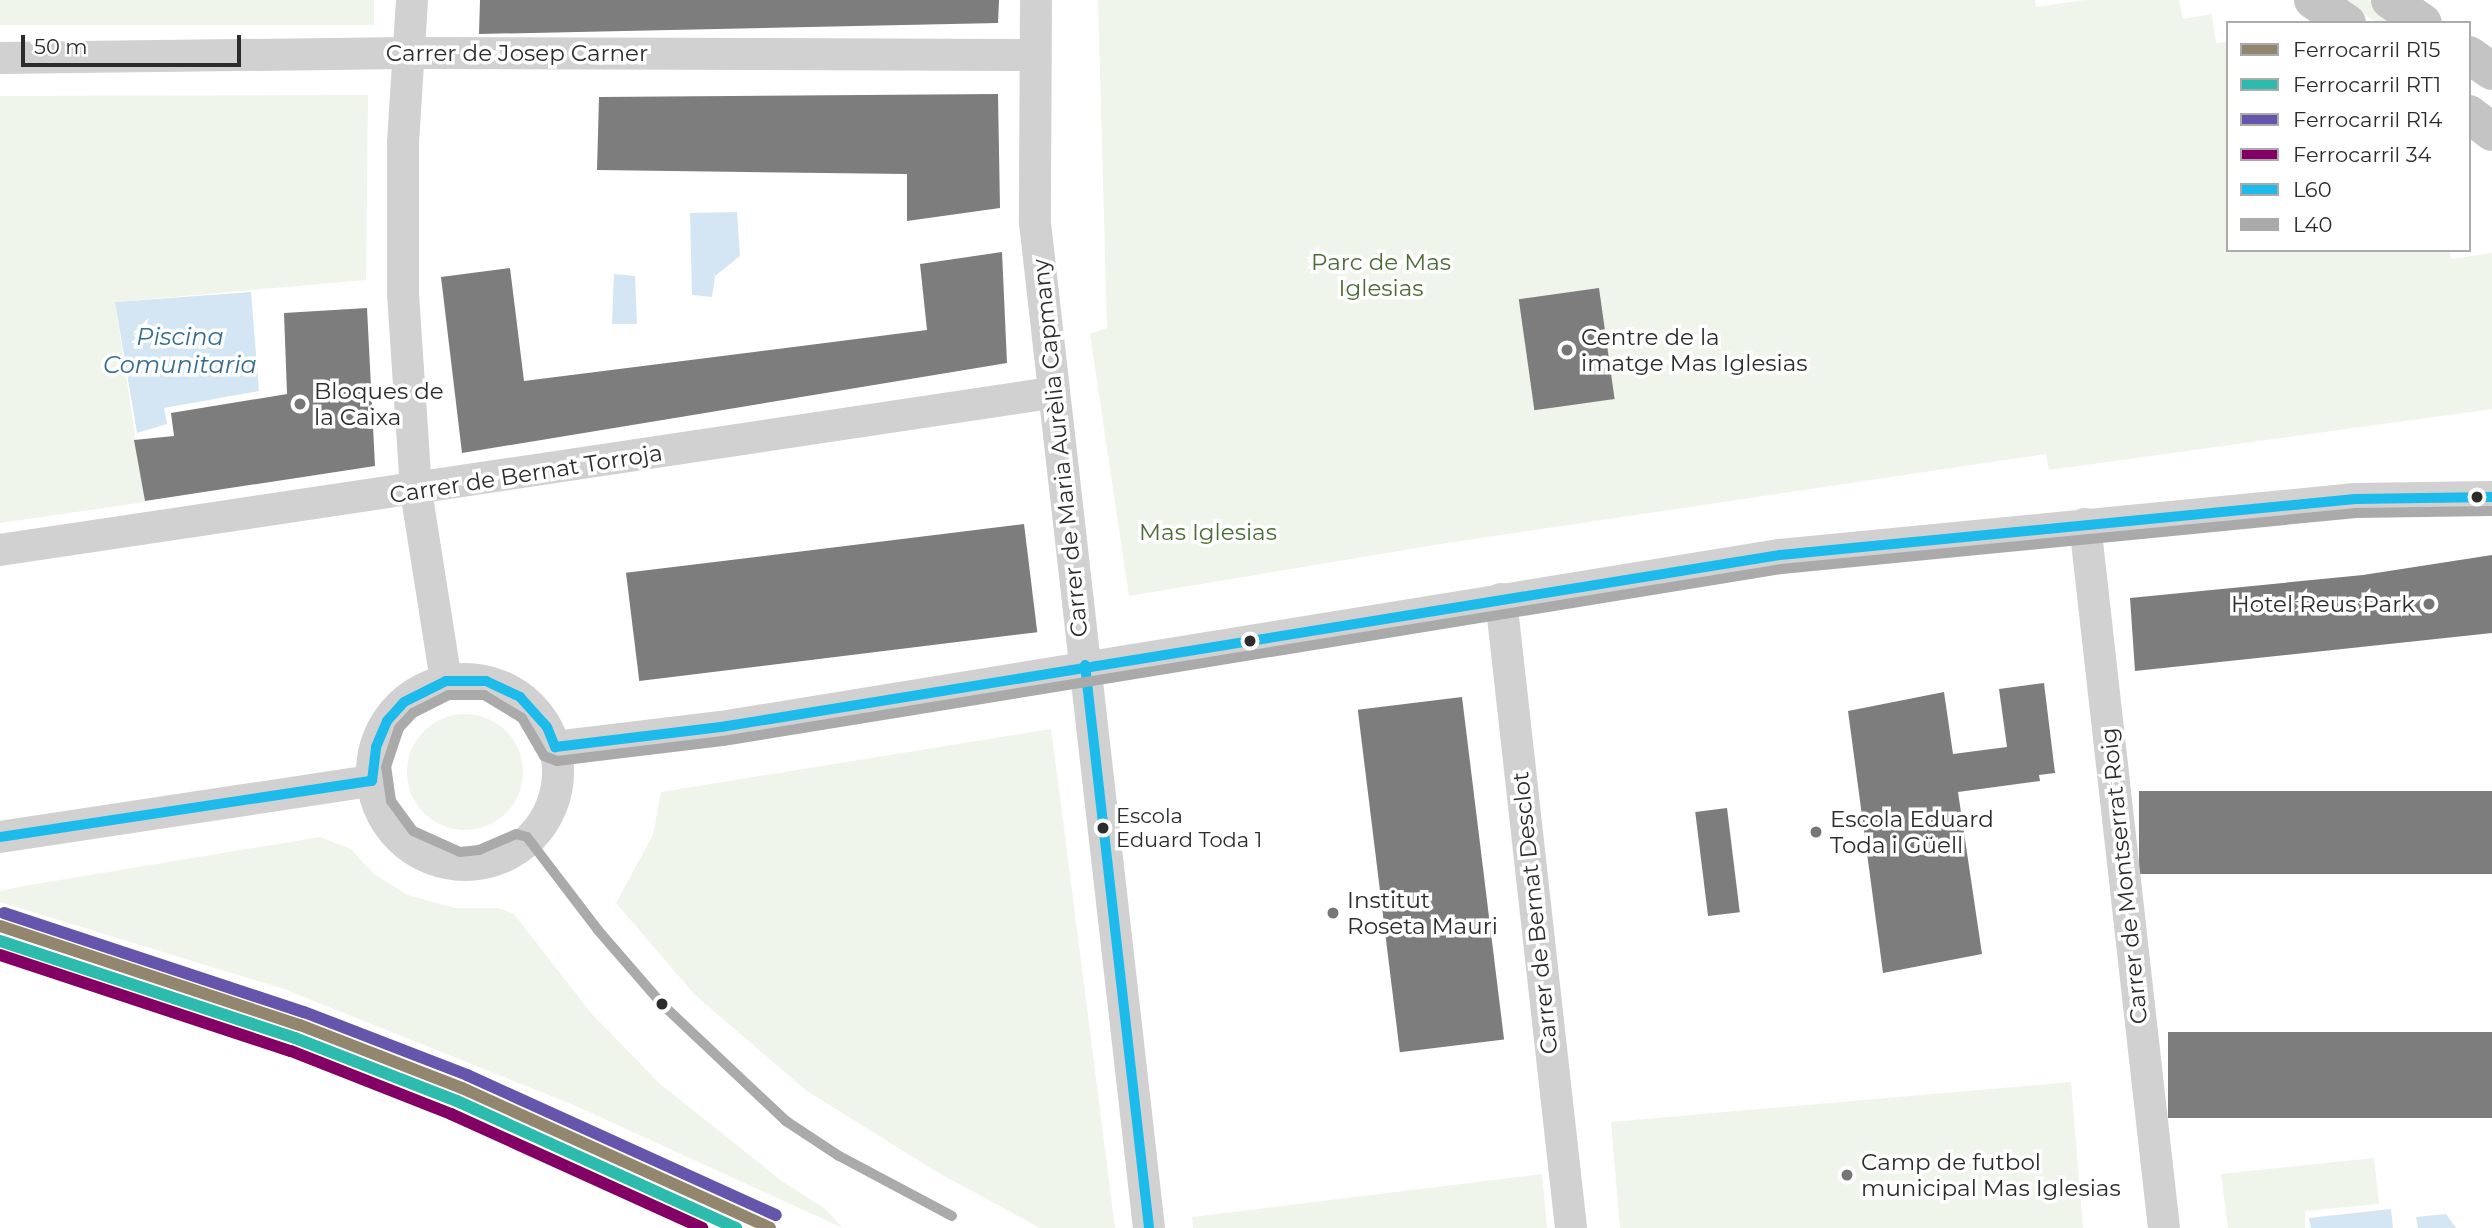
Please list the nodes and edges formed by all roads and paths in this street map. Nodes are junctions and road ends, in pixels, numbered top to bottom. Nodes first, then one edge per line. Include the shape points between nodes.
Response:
1 (412, 0) edge
2 (1036, 0) edge
3 (2313, 0) edge
4 (2390, 0) edge
5 (2344, 21) edge
6 (2420, 21) edge
7 (408, 53) junction
8 (1033, 55) junction
9 (2471, 56) edge
10 (0, 58) edge
11 (2492, 71) edge
12 (2471, 116) edge
13 (2492, 132) edge
14 (1051, 393) junction
15 (416, 491) junction
16 (2492, 497) edge
17 (2085, 524) junction
18 (0, 550) edge
19 (1501, 599) junction
20 (1085, 665) junction
21 (446, 681) junction
22 (555, 747) junction
23 (372, 781) junction
24 (0, 837) edge
25 (1149, 1228) edge
26 (1571, 1228) edge
27 (2164, 1228) edge

1 - 7 street
2 - 8 street, Carrer de Maria Aurèlia Capmany
3 - 5 main road
4 - 6 main road
7 - 8 street, Carrer de Josep Carner
7 - 10 street, Carrer de Josep Carner
7 - 15 street via 403,294
8 - 14 street, Carrer de Maria Aurèlia Capmany via 1035,223
9 - 11 main road
12 - 13 main road
14 - 15 street, Carrer de Bernat Torroja
14 - 20 street, Carrer de Maria Aurèlia Capmany
15 - 18 street, Carrer de Bernat Torroja
15 - 21 street
16 - 17 street via 2355,499
17 - 19 street via 1780,555
17 - 27 street, Carrer de Montserrat Roig
19 - 20 street
19 - 26 street, Carrer de Bernat Desclot
20 - 22 street via 721,727
20 - 25 street, Carrer de Maria Aurèlia Capmany
21 - 22 street via 485,681 520,697 547,727
21 - 23 street via 404,702 387,721 376,747
22 - 23 street via 556,792 544,822 519,848 483,864 440,862 403,842 378,806
23 - 24 street

